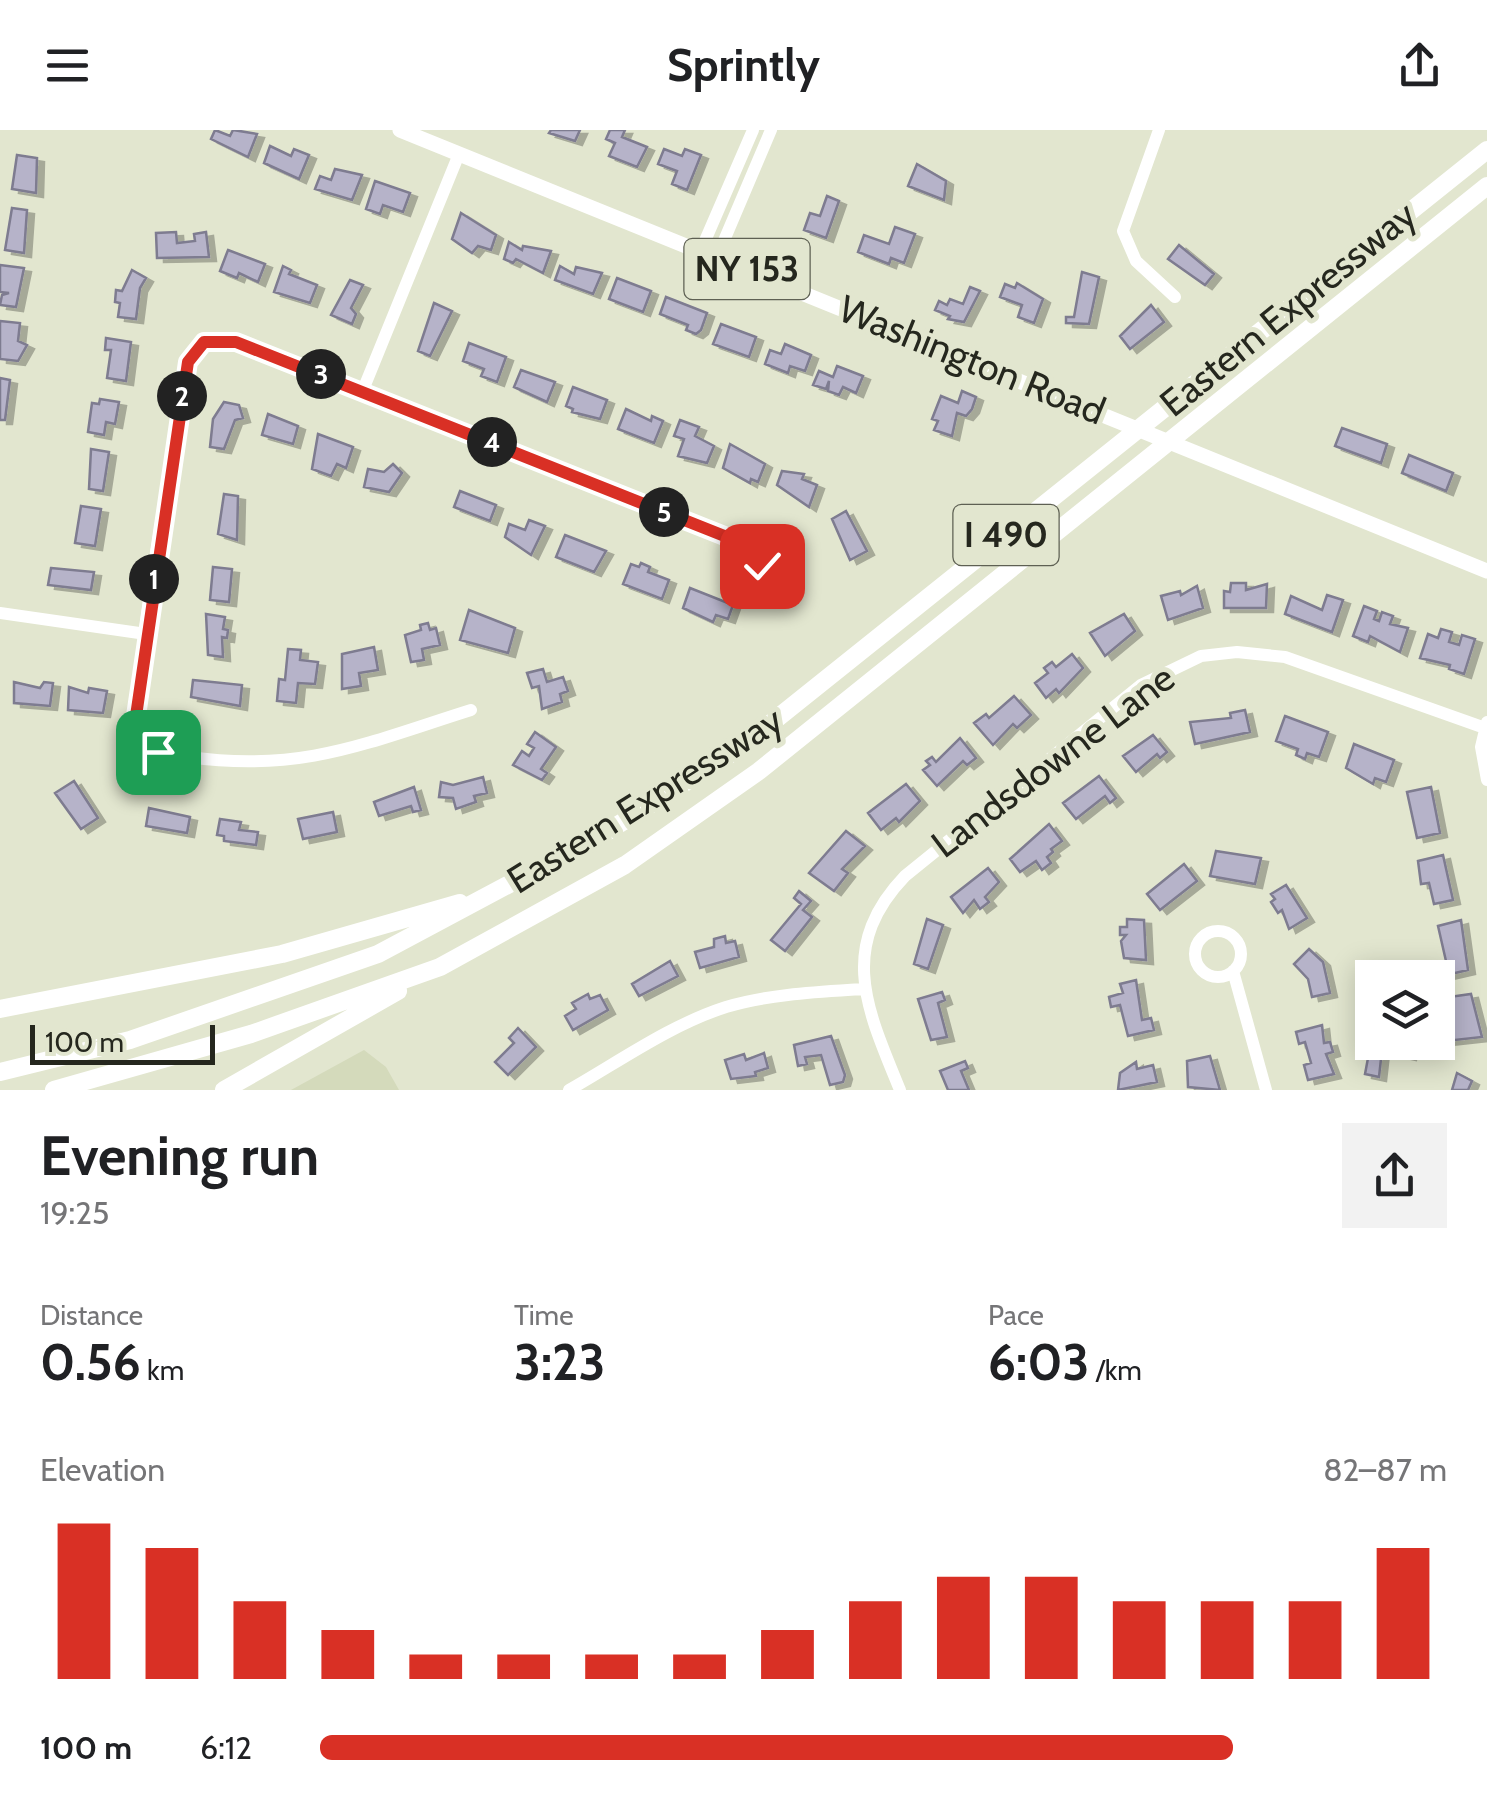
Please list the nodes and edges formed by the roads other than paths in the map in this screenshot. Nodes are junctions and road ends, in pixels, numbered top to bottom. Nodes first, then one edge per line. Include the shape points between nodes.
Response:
1 (400, 130) edge
2 (754, 130) edge
3 (771, 130) edge
4 (1159, 130) edge
5 (1487, 150) edge
6 (459, 154) junction
7 (1487, 186) edge
8 (701, 250) junction
9 (718, 257) junction
10 (1175, 297) dead end
11 (363, 390) junction
12 (762, 566) dead end
13 (1487, 570) edge
14 (0, 613) edge
15 (146, 634) junction
16 (472, 710) dead end
17 (1486, 725) edge
18 (1487, 780) edge
19 (504, 890) junction
20 (440, 967) junction
21 (1233, 971) dead end
22 (863, 988) junction
23 (0, 1010) edge
24 (0, 1072) edge
25 (54, 1090) edge
26 (224, 1090) edge
27 (570, 1090) edge
28 (900, 1090) edge
29 (1266, 1090) edge

1 - 6 main road, Washington Road / NY 153
2 - 8 street
3 - 9 street
4 - 10 street via 1123,231 1128,251
5 - 19 highway, Eastern Expressway / I 490 via 740,748
6 - 8 main road, Washington Road / NY 153
6 - 11 street
7 - 20 highway, Eastern Expressway / I 490 via 759,771 625,865
8 - 9 main road, Washington Road / NY 153
9 - 13 main road, Washington Road / NY 153
11 - 12 street via 732,539
11 - 15 street via 236,342 197,346 188,362
14 - 15 street
15 - 16 street via 136,725 144,744 158,752 283,763
17 - 18 street via 1481,747
17 - 22 street, Landsdowne Lane via 1285,657 1237,652 1182,662 1122,700 905,876 870,932
19 - 23 highway via 282,954
19 - 24 highway, Eastern Expressway / I 490 via 378,954 239,1005
20 - 25 highway, Eastern Expressway / I 490 via 234,1039
20 - 26 highway
21 - 29 street
22 - 27 street via 724,1008
22 - 28 street, Landsdowne Lane

